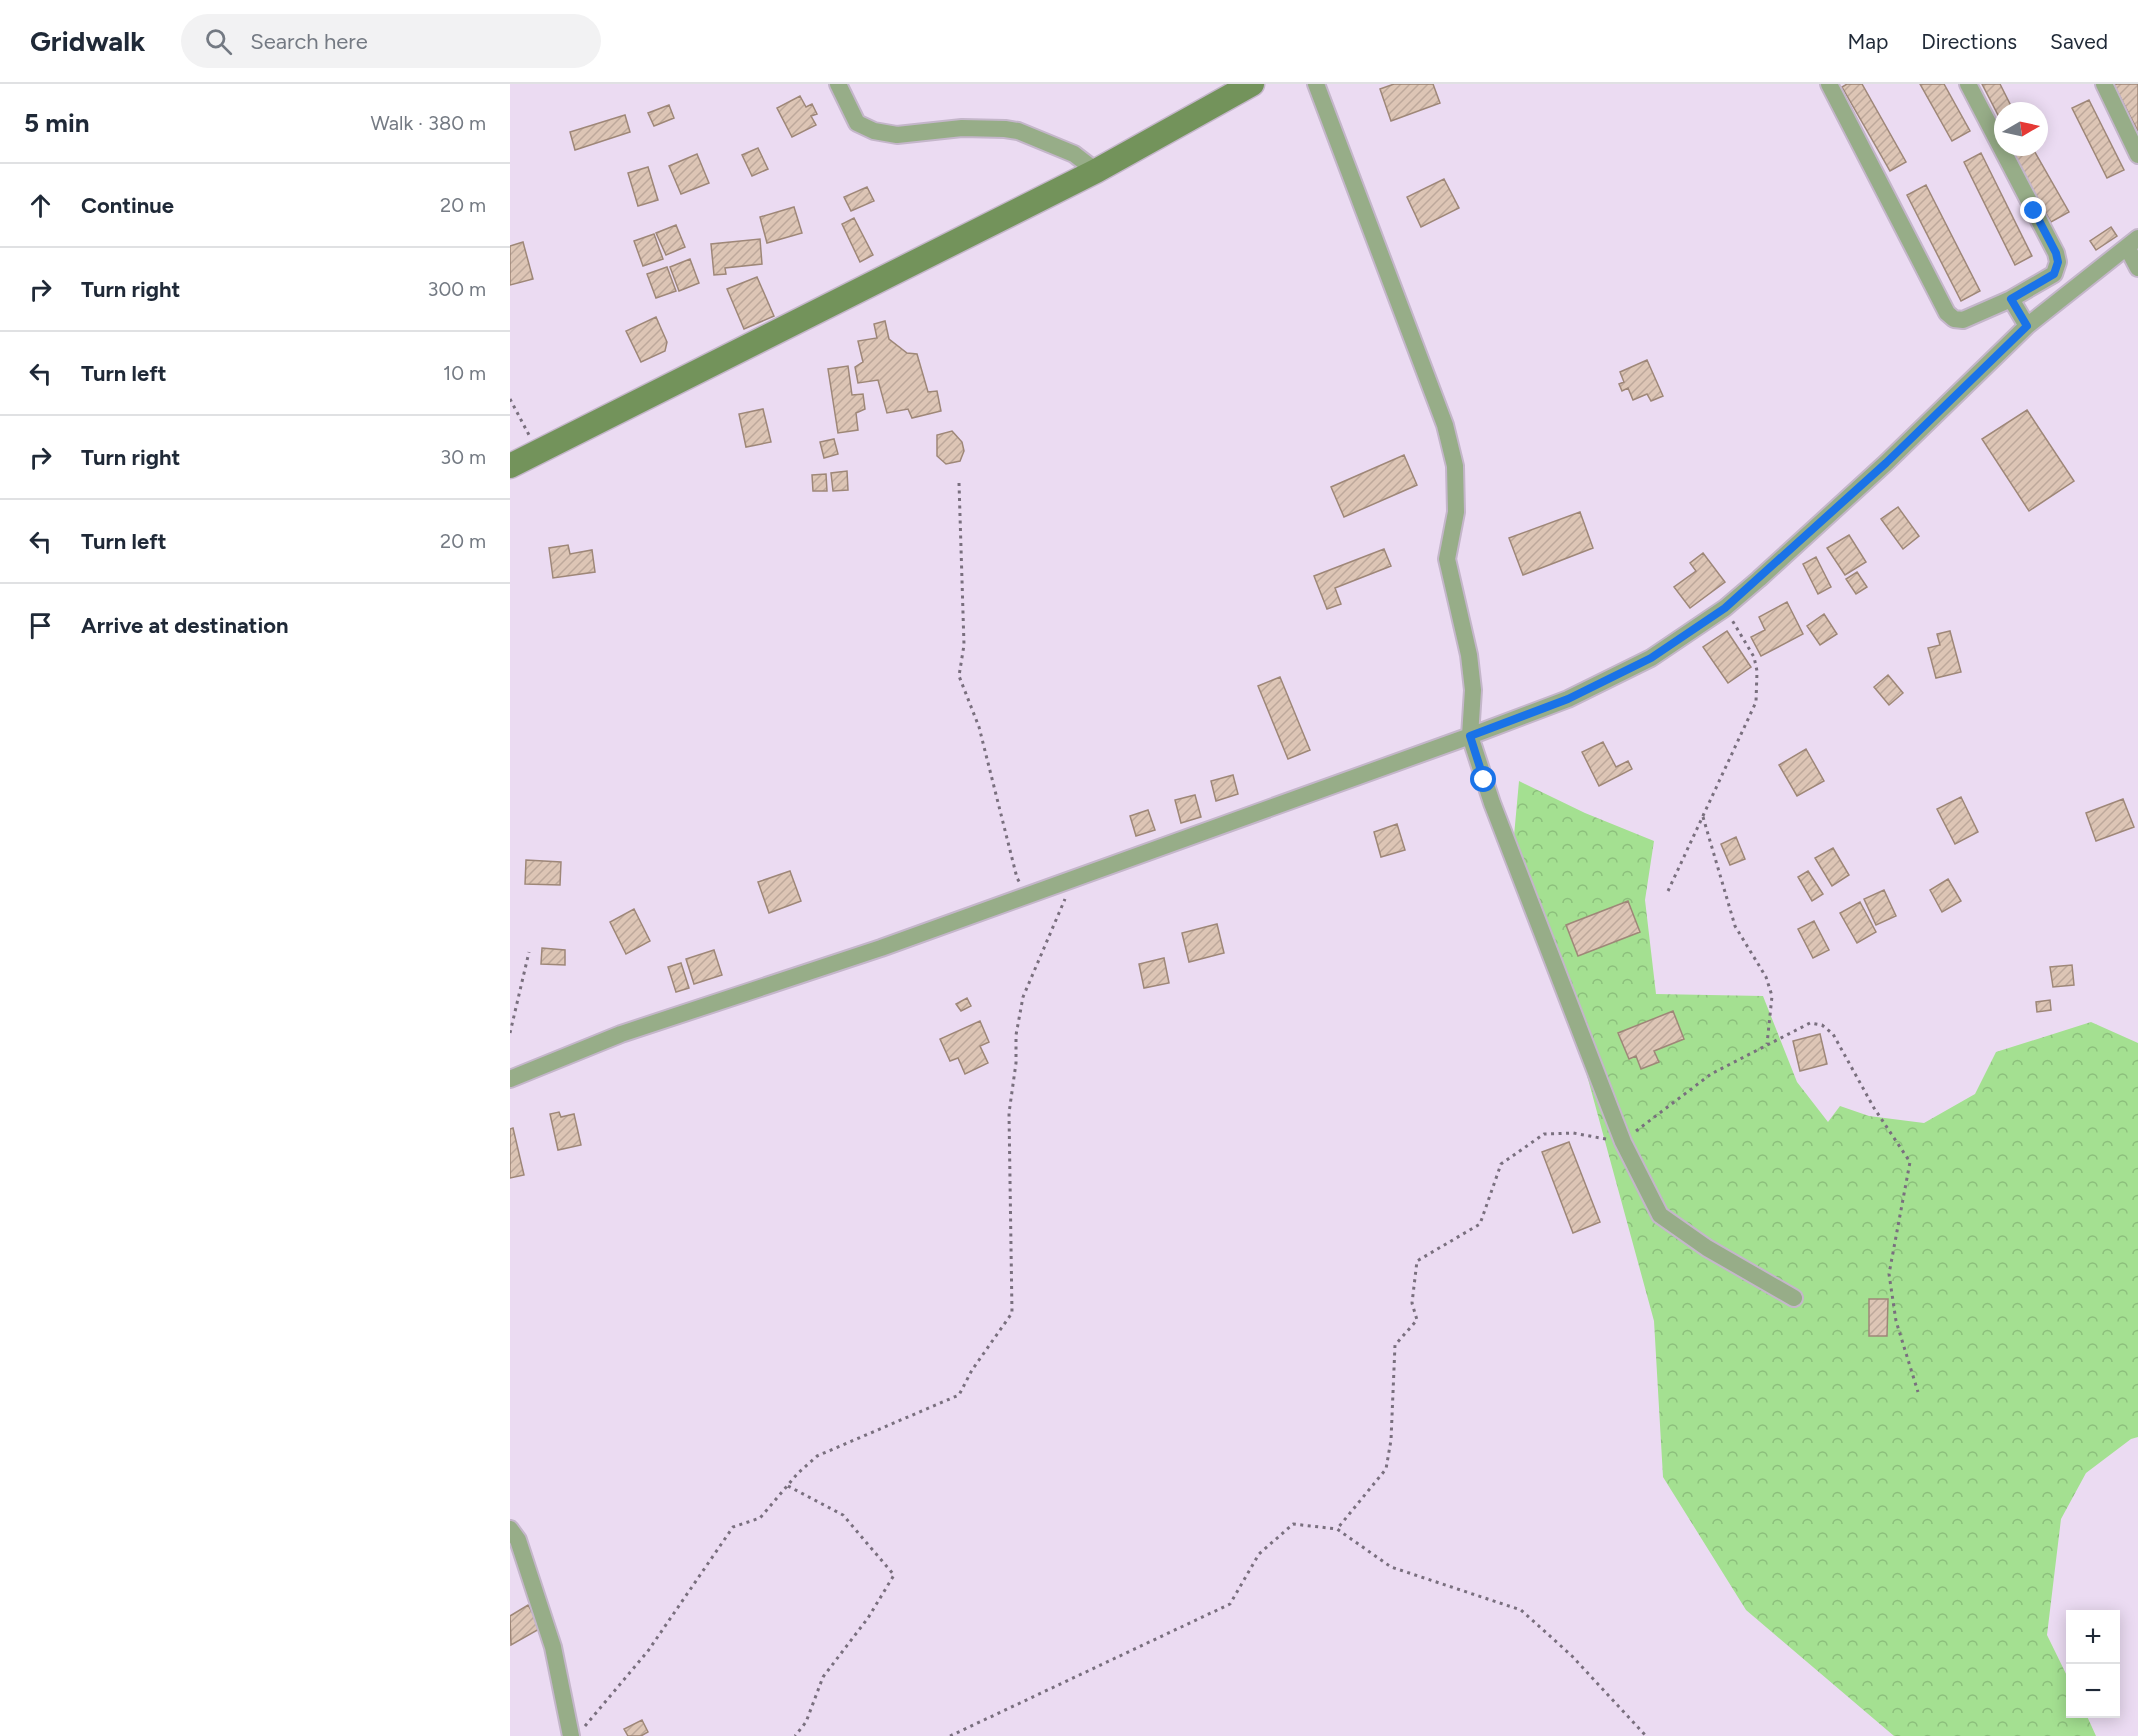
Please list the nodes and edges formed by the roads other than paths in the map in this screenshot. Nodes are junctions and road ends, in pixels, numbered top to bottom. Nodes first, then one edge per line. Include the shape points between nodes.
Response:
1 (838, 84) edge
2 (1252, 84) edge
3 (1316, 84) edge
4 (1829, 84) edge
5 (1968, 84) edge
6 (2104, 84) edge
7 (2138, 155) edge
8 (1096, 171) junction
9 (2133, 242) edge
10 (2138, 268) edge
11 (2011, 299) junction
12 (2027, 326) junction
13 (510, 466) edge
14 (1470, 736) junction
15 (510, 1079) edge
16 (1794, 1298) dead end
17 (510, 1529) edge
18 (577, 1732) edge

1 - 8 street via 857,123 874,131 897,135 962,128 1018,131 1074,154
2 - 8 main road
3 - 14 street via 1441,414 1455,466 1456,513 1447,559 1469,655 1473,690
4 - 11 street via 1947,313 1963,320
5 - 11 street via 2058,262 2054,274
6 - 7 street
8 - 13 main road
9 - 10 street
9 - 12 street
11 - 12 street
12 - 14 street via 1886,463 1725,608 1651,658 1568,699
14 - 15 street via 881,948 621,1034
14 - 16 street via 1492,803 1623,1142 1660,1215 1707,1248
17 - 18 street via 518,1539

